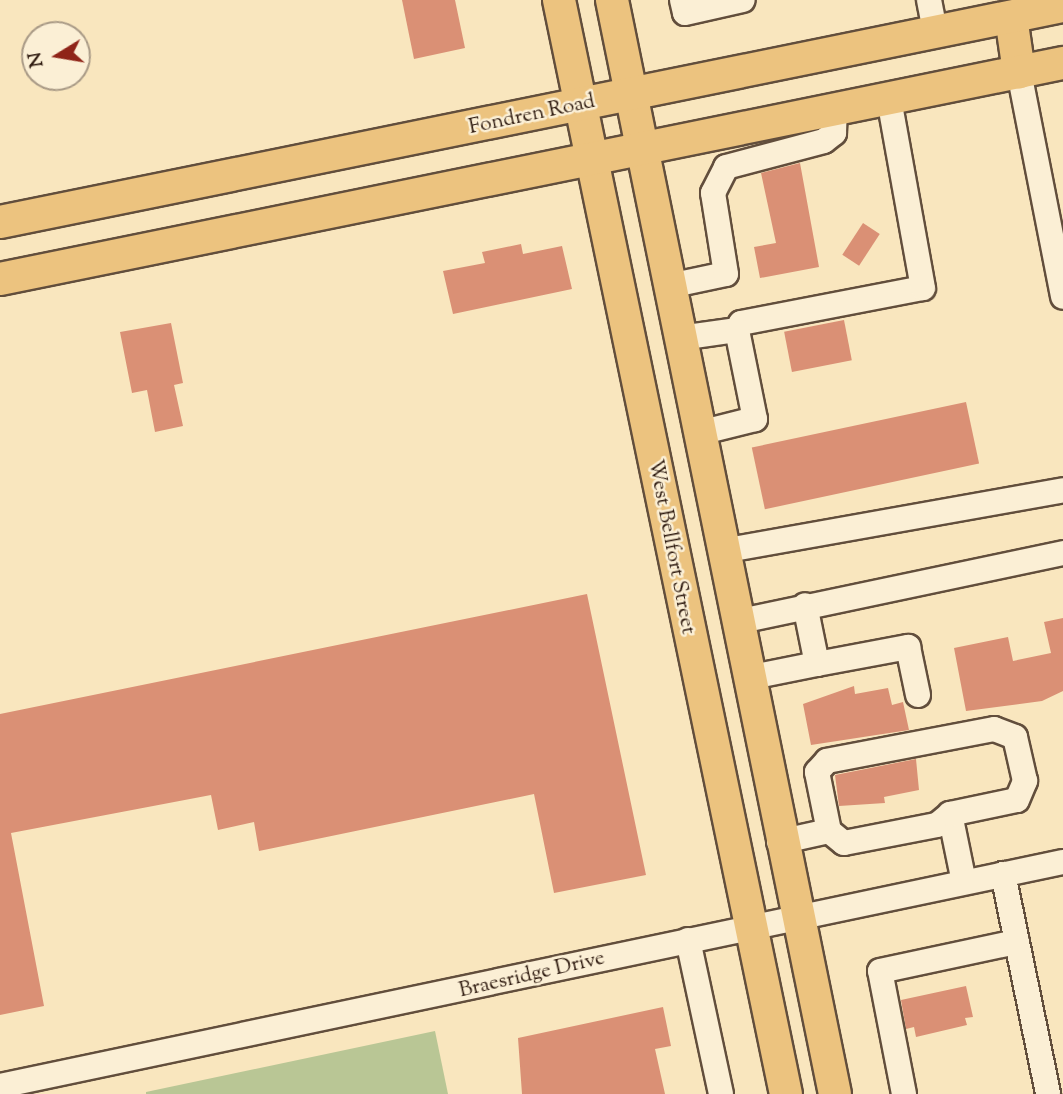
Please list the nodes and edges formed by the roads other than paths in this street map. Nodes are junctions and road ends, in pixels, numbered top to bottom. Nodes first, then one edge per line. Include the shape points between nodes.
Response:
1 (559, 0) edge
2 (612, 0) edge
3 (682, 0) edge
4 (743, 0) edge
5 (929, 0) edge
6 (1063, 6) edge
7 (1009, 8) edge
8 (935, 32) junction
9 (1063, 63) edge
10 (1019, 72) junction
11 (631, 94) junction
12 (889, 99) junction
13 (582, 104) junction
14 (835, 109) junction
15 (715, 133) junction
16 (641, 147) junction
17 (593, 158) junction
18 (726, 167) junction
19 (203, 185) junction
20 (0, 222) edge
21 (214, 237) junction
22 (0, 279) edge
23 (669, 286) junction
24 (1063, 297) edge
25 (737, 330) junction
26 (680, 338) junction
27 (699, 433) junction
28 (1063, 490) edge
29 (722, 551) junction
30 (1063, 553) edge
31 (673, 558) junction
32 (805, 605) junction
33 (736, 622) junction
34 (817, 664) junction
35 (747, 678) junction
36 (918, 695) dead end
37 (950, 814) junction
38 (829, 831) junction
39 (779, 842) junction
40 (1063, 862) edge
41 (1003, 874) junction
42 (964, 882) junction
43 (794, 917) junction
44 (748, 927) junction
45 (688, 940) junction
46 (1017, 942) junction
47 (75, 1082) edge
48 (0, 1086) edge
49 (721, 1094) edge
50 (786, 1094) edge
51 (835, 1094) edge
52 (904, 1094) edge
53 (1048, 1094) edge

1 - 13 main road, West Bellfort Street
2 - 11 main road
3 - 4 street via 685,13
5 - 8 street
6 - 7 main road, Fondren Road
7 - 8 main road, Fondren Road
7 - 10 main road
8 - 11 main road, Fondren Road
9 - 10 main road
10 - 12 main road
10 - 24 street
11 - 13 main road, Fondren Road
11 - 16 main road
12 - 14 main road
12 - 25 street via 923,288 741,323
13 - 17 main road, West Bellfort Street
13 - 19 main road, Fondren Road
14 - 15 main road
14 - 18 street via 834,133 824,141
15 - 16 main road
15 - 18 street
16 - 17 main road
16 - 23 main road
17 - 21 main road
17 - 31 main road, West Bellfort Street
18 - 23 street via 713,193 726,274
19 - 20 main road, Fondren Road
19 - 21 main road
21 - 22 main road
23 - 26 main road
25 - 26 street
25 - 27 street via 755,419
26 - 27 main road
27 - 29 main road
28 - 29 street
29 - 31 main road
29 - 33 main road
30 - 32 street
31 - 44 main road, West Bellfort Street
32 - 33 street
32 - 34 street
33 - 35 main road
34 - 35 street
34 - 36 street via 908,647
35 - 39 main road
37 - 38 street via 937,825 844,843
37 - 38 street via 1017,800 1025,780 1015,737 994,729 827,761 817,772
37 - 42 street
38 - 39 street
39 - 43 main road
40 - 41 street, Braesridge Drive
41 - 42 street, Braesridge Drive
41 - 46 street
42 - 43 street, Braesridge Drive
43 - 44 street, Braesridge Drive
43 - 51 main road
44 - 45 street, Braesridge Drive
44 - 50 main road, West Bellfort Street
45 - 47 street, Braesridge Drive
45 - 49 street
46 - 52 street via 880,971
46 - 53 street
47 - 48 street, Braesridge Drive

